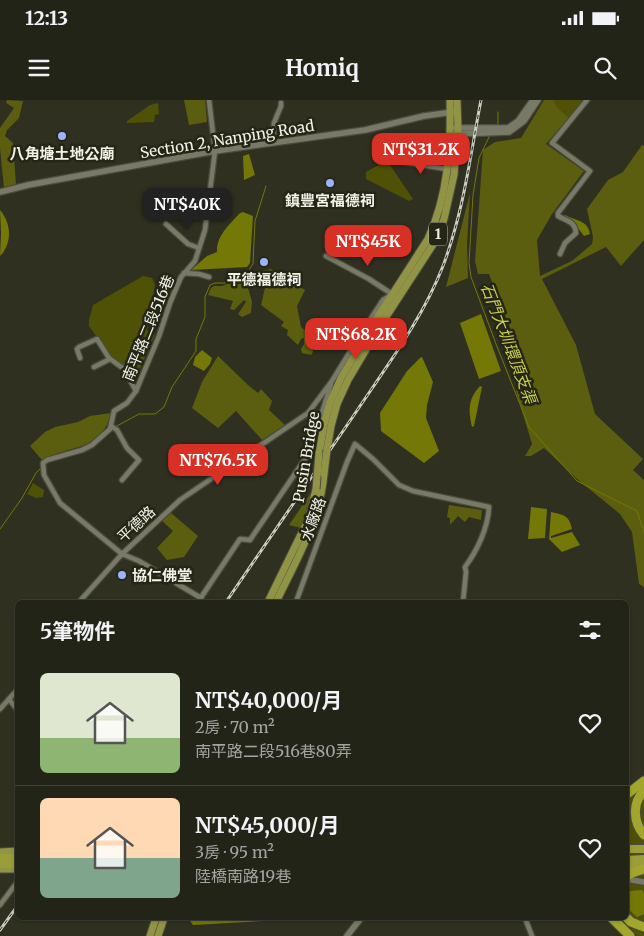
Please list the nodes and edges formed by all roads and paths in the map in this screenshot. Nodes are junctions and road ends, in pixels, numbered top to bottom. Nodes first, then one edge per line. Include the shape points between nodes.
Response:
1 (209, 100) edge
2 (450, 100) edge
3 (457, 100) edge
4 (533, 100) edge
5 (538, 100) edge
6 (587, 100) edge
7 (280, 103) dead end
8 (454, 112) junction
9 (454, 131) junction
10 (273, 144) junction
11 (215, 151) junction
12 (397, 161) dead end
13 (448, 169) junction
14 (0, 192) edge
15 (166, 224) dead end
16 (199, 248) junction
17 (560, 254) dead end
18 (326, 256) dead end
19 (184, 273) junction
20 (209, 277) dead end
21 (395, 296) junction
22 (377, 324) junction
23 (80, 358) dead end
24 (110, 359) junction
25 (94, 367) dead end
26 (332, 381) junction
27 (136, 391) junction
28 (114, 427) junction
29 (122, 480) dead end
30 (122, 554) junction
31 (81, 600) edge
32 (199, 600) edge
33 (273, 600) edge
34 (274, 600) edge
35 (297, 600) edge
36 (463, 600) edge
37 (15, 692) edge
38 (9, 699) junction
39 (15, 707) edge
40 (0, 709) edge
41 (644, 781) edge
42 (644, 791) edge
43 (629, 792) edge
44 (644, 835) edge
45 (629, 849) edge
46 (644, 849) edge
47 (15, 851) edge
48 (0, 852) edge
49 (629, 854) edge
50 (644, 854) edge
51 (0, 858) edge
52 (15, 858) edge
53 (644, 859) edge
54 (629, 860) edge
55 (0, 864) edge
56 (15, 864) edge
57 (629, 865) edge
58 (644, 865) edge
59 (0, 869) edge
60 (15, 869) edge
61 (644, 869) edge
62 (629, 876) edge
63 (629, 879) edge
64 (644, 882) edge
65 (15, 884) edge
66 (0, 905) edge
67 (155, 920) edge
68 (163, 920) edge
69 (359, 920) edge
70 (526, 920) edge
71 (614, 920) edge
72 (619, 920) edge
73 (629, 920) edge
74 (644, 927) edge
75 (150, 936) edge
76 (158, 936) edge
77 (347, 936) edge
78 (532, 936) edge
79 (630, 936) edge
80 (634, 936) edge

1 - 11 street, 南平路二段516巷
2 - 8 main road, 1
3 - 8 main road, 1
4 - 9 street via 518,122 508,128
5 - 9 street via 524,120 509,132
6 - 17 street via 552,143 590,171 558,213 571,222 576,233 565,243
7 - 10 street via 274,123
8 - 9 main road, 1
8 - 10 street, Section 2, Nanping Road
9 - 13 main road, 1
9 - 21 main road, 1 via 454,175 444,219 434,243
10 - 11 street, Section 2, Nanping Road
11 - 14 street, Section 2, Nanping Road
11 - 16 street, 南平路二段516巷 via 205,230
12 - 13 street
13 - 21 main road, 1 via 437,217 428,239
15 - 16 street via 188,244
16 - 19 street, 南平路二段516巷 via 195,261
18 - 21 street
19 - 20 street
19 - 27 street, 南平路二段516巷
21 - 22 main road, 1
21 - 26 street, 平德路 via 383,300
22 - 33 main road, Pusin Bridge / 1, bridge via 341,378 334,395 324,425 316,489 308,520
22 - 34 main road, Pusin Bridge / 1, bridge via 337,404 330,426 322,493 313,522
23 - 24 street via 79,347 97,339
24 - 25 street
24 - 27 street via 124,370
26 - 30 street, 平德路 via 308,412 180,500
26 - 32 street via 307,456 250,540 240,539
27 - 28 street, 南平路二段516巷 via 127,403 114,411
28 - 29 street via 139,460
28 - 30 street, 南平路二段516巷 via 92,445 53,457 42,467 60,503
30 - 31 street, 平德路
30 - 32 street, 南平路二段516巷 via 139,561
35 - 36 street, 水廠路 via 355,444 399,485 413,492 490,507 481,538 465,567
37 - 38 street
38 - 39 street
38 - 40 street
41 - 43 highway
42 - 44 highway via 637,800 635,818
45 - 46 highway
47 - 48 main road
49 - 50 highway
51 - 52 highway
53 - 54 highway
55 - 56 highway
57 - 58 highway
59 - 60 main road
61 - 62 highway
63 - 64 street
65 - 66 street
67 - 75 main road
68 - 76 main road
69 - 77 street
70 - 78 street
71 - 79 highway
72 - 80 highway
73 - 74 highway

